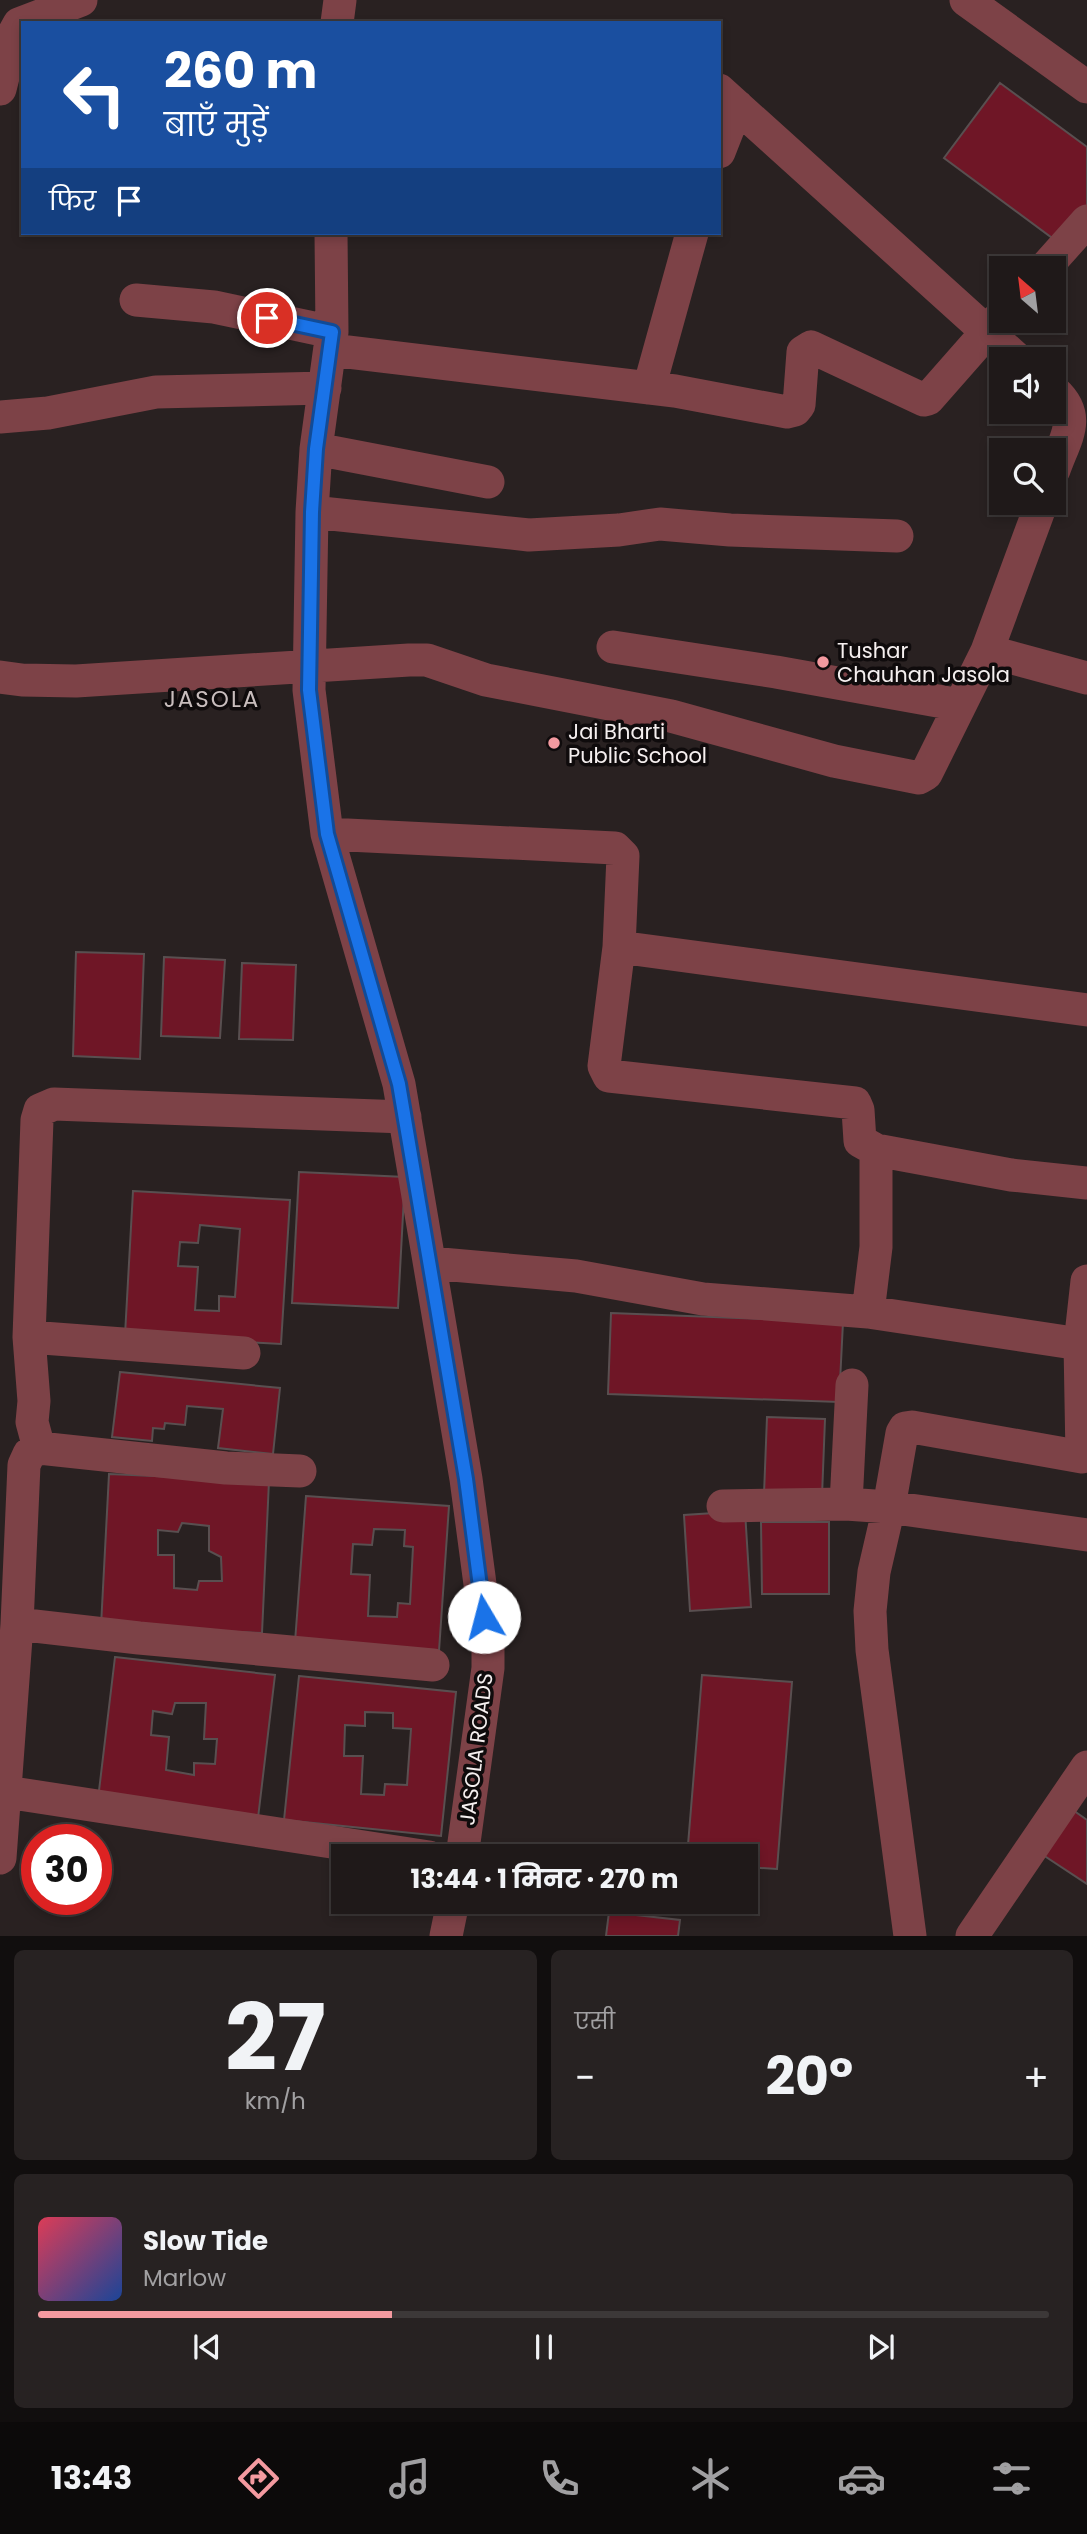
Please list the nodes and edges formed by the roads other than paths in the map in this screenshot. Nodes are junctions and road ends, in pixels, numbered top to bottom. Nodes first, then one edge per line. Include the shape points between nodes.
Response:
1 (81, 0) edge
2 (340, 0) edge
3 (966, 0) edge
4 (27, 21) edge
5 (337, 21) edge
6 (21, 23) edge
7 (1087, 88) edge
8 (0, 89) edge
9 (728, 98) edge
10 (721, 140) edge
11 (1087, 221) edge
12 (331, 235) edge
13 (691, 235) edge
14 (1056, 256) edge
15 (136, 300) dead end
16 (989, 320) edge
17 (989, 330) edge
18 (332, 341) junction
19 (325, 388) junction
20 (649, 388) junction
21 (1066, 406) edge
22 (0, 417) edge
23 (1065, 438) edge
24 (316, 449) junction
25 (488, 482) dead end
26 (312, 512) junction
27 (1037, 515) edge
28 (897, 536) dead end
29 (613, 647) dead end
30 (988, 651) junction
31 (309, 666) junction
32 (0, 677) edge
33 (1087, 678) edge
34 (960, 705) junction
35 (327, 834) junction
36 (618, 947) junction
37 (1087, 1010) edge
38 (405, 1118) junction
39 (876, 1150) junction
40 (1087, 1183) edge
41 (429, 1263) junction
42 (1087, 1281) edge
43 (868, 1312) junction
44 (29, 1337) junction
45 (1083, 1344) edge
46 (244, 1353) dead end
47 (852, 1385) dead end
48 (39, 1448) junction
49 (1084, 1457) edge
50 (300, 1471) dead end
51 (846, 1504) junction
52 (723, 1506) dead end
53 (890, 1507) junction
54 (1087, 1535) edge
55 (18, 1624) junction
56 (433, 1665) dead end
57 (1087, 1767) edge
58 (6, 1792) junction
59 (344, 1844) edge
60 (464, 1844) edge
61 (0, 1858) edge
62 (451, 1914) edge
63 (446, 1936) edge
64 (910, 1936) edge
65 (972, 1936) edge

1 - 4 street
2 - 5 street
3 - 7 street
6 - 8 street via 14,33
9 - 10 street
9 - 16 street
11 - 14 street
12 - 18 street, JASOLA ROADS
13 - 20 street
15 - 18 street via 214,307
17 - 20 street via 924,400 811,346 803,352 799,405 787,412
18 - 19 street, JASOLA ROADS
18 - 20 street
19 - 22 street via 156,392 48,414
19 - 24 street, JASOLA ROADS
21 - 23 street via 1070,424
24 - 25 street
24 - 26 street, JASOLA ROADS
26 - 28 street via 529,535 660,524
26 - 31 street, JASOLA ROADS
27 - 30 street
29 - 34 street
30 - 33 street
30 - 34 street
31 - 32 street via 76,681
31 - 34 street via 427,660 486,680 671,716 834,761 919,778 926,774
31 - 35 street, JASOLA ROADS
35 - 36 street via 615,848 624,856
35 - 38 street, JASOLA ROADS
36 - 37 street
36 - 39 street via 604,1066 609,1076 855,1103 860,1141
38 - 41 street, JASOLA ROADS
38 - 44 street via 54,1104 40,1111
39 - 40 street via 1011,1175
39 - 43 street via 876,1248
41 - 43 street via 576,1276 703,1299
41 - 60 street, JASOLA ROADS via 466,1479 488,1644
42 - 45 street
43 - 45 street
44 - 46 street
44 - 48 street via 32,1422
45 - 49 street
47 - 51 street
48 - 50 street via 226,1468
48 - 55 street via 29,1454 24,1465
49 - 53 street via 905,1428
51 - 52 street
51 - 53 street
53 - 54 street
53 - 64 street via 870,1611
55 - 56 street
55 - 58 street
57 - 65 street
58 - 59 street
58 - 61 street
62 - 63 street

